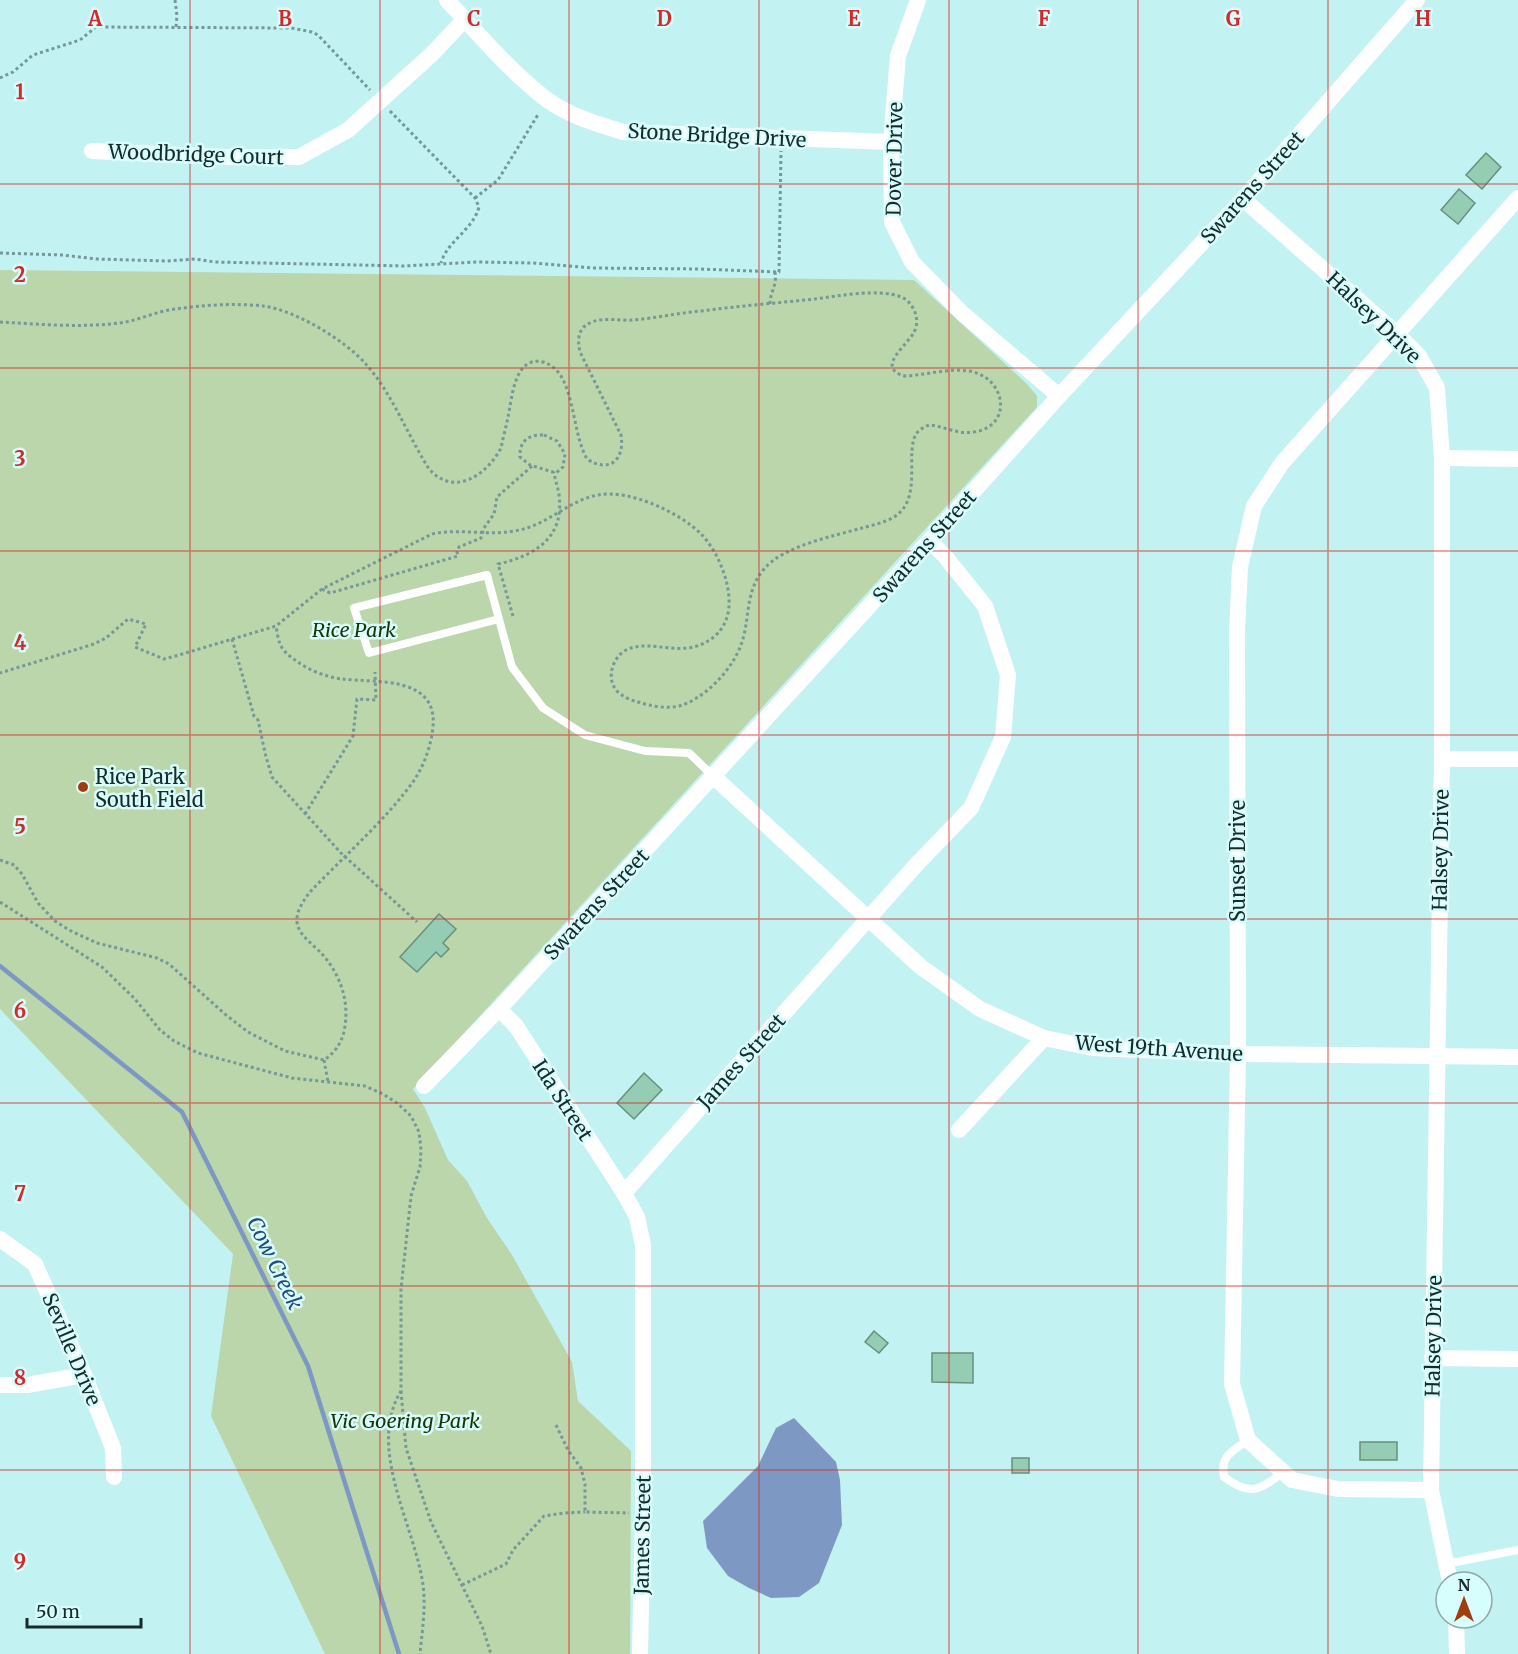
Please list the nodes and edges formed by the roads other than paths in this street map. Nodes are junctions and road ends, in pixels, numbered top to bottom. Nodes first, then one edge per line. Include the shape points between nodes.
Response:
1 (447, 0) edge
2 (918, 0) edge
3 (1417, 0) edge
4 (465, 20) junction
5 (891, 142) junction
6 (92, 151) dead end
7 (1518, 198) edge
8 (1243, 199) junction
9 (1396, 333) junction
10 (1059, 396) junction
11 (1442, 458) junction
12 (1518, 459) edge
13 (929, 541) junction
14 (499, 619) junction
15 (1442, 759) junction
16 (1518, 759) edge
17 (714, 777) junction
18 (868, 918) junction
19 (499, 1009) junction
20 (1044, 1038) junction
21 (1238, 1054) junction
22 (1437, 1056) junction
23 (1518, 1058) edge
24 (424, 1086) dead end
25 (959, 1130) dead end
26 (624, 1193) junction
27 (0, 1239) edge
28 (1432, 1358) junction
29 (1518, 1359) edge
30 (84, 1375) junction
31 (0, 1385) edge
32 (1248, 1440) junction
33 (1283, 1472) junction
34 (114, 1477) dead end
35 (1431, 1490) junction
36 (1518, 1550) edge
37 (1446, 1564) junction
38 (1447, 1570) edge
39 (1456, 1630) edge
40 (639, 1654) edge
41 (1457, 1654) edge

1 - 4 street, Stone Bridge Drive
2 - 5 street, Dover Drive via 898,56
3 - 8 street, Swarens Street
4 - 5 street, Stone Bridge Drive via 547,99 586,120 623,132
4 - 6 street, Woodbridge Court via 348,130 298,157
5 - 10 street, Dover Drive via 891,222 912,262 962,313
7 - 9 street, Sunset Drive
8 - 9 street, Halsey Drive
8 - 10 street, Swarens Street
9 - 11 street, Halsey Drive via 1419,356 1437,388
9 - 21 street, Sunset Drive via 1282,463 1254,506 1240,567
10 - 13 street, Swarens Street
11 - 12 street
11 - 15 street, Halsey Drive
13 - 17 street, Swarens Street
13 - 18 street, James Street via 985,606 1008,675 1004,737 971,808
14 - 14 lane via 486,574 354,608 369,653
14 - 17 lane via 512,667 543,708 585,735 645,751 689,753
15 - 16 street
15 - 22 street, Halsey Drive
17 - 18 street, West 19th Avenue
17 - 19 street, Swarens Street
18 - 20 street, West 19th Avenue via 921,967 980,1009
18 - 26 street, James Street
19 - 24 street, Swarens Street
19 - 26 street, Ida Street via 516,1026
20 - 21 street, West 19th Avenue via 1093,1048
20 - 25 street
21 - 22 street, West 19th Avenue
21 - 32 street, Sunset Drive via 1232,1384
22 - 23 street, West 19th Avenue
22 - 28 street, Halsey Drive
26 - 40 street, James Street via 637,1217 643,1245
27 - 30 street, Seville Drive via 35,1264
28 - 29 street
28 - 35 street, Halsey Drive
30 - 31 street via 27,1385
30 - 34 street, Seville Drive via 113,1448
32 - 33 street
32 - 33 lane via 1227,1456 1222,1465 1224,1477 1244,1489 1263,1487
33 - 35 street via 1292,1480 1338,1489
35 - 37 street, Halsey Drive
36 - 37 lane
37 - 38 street, Halsey Drive
39 - 41 street

